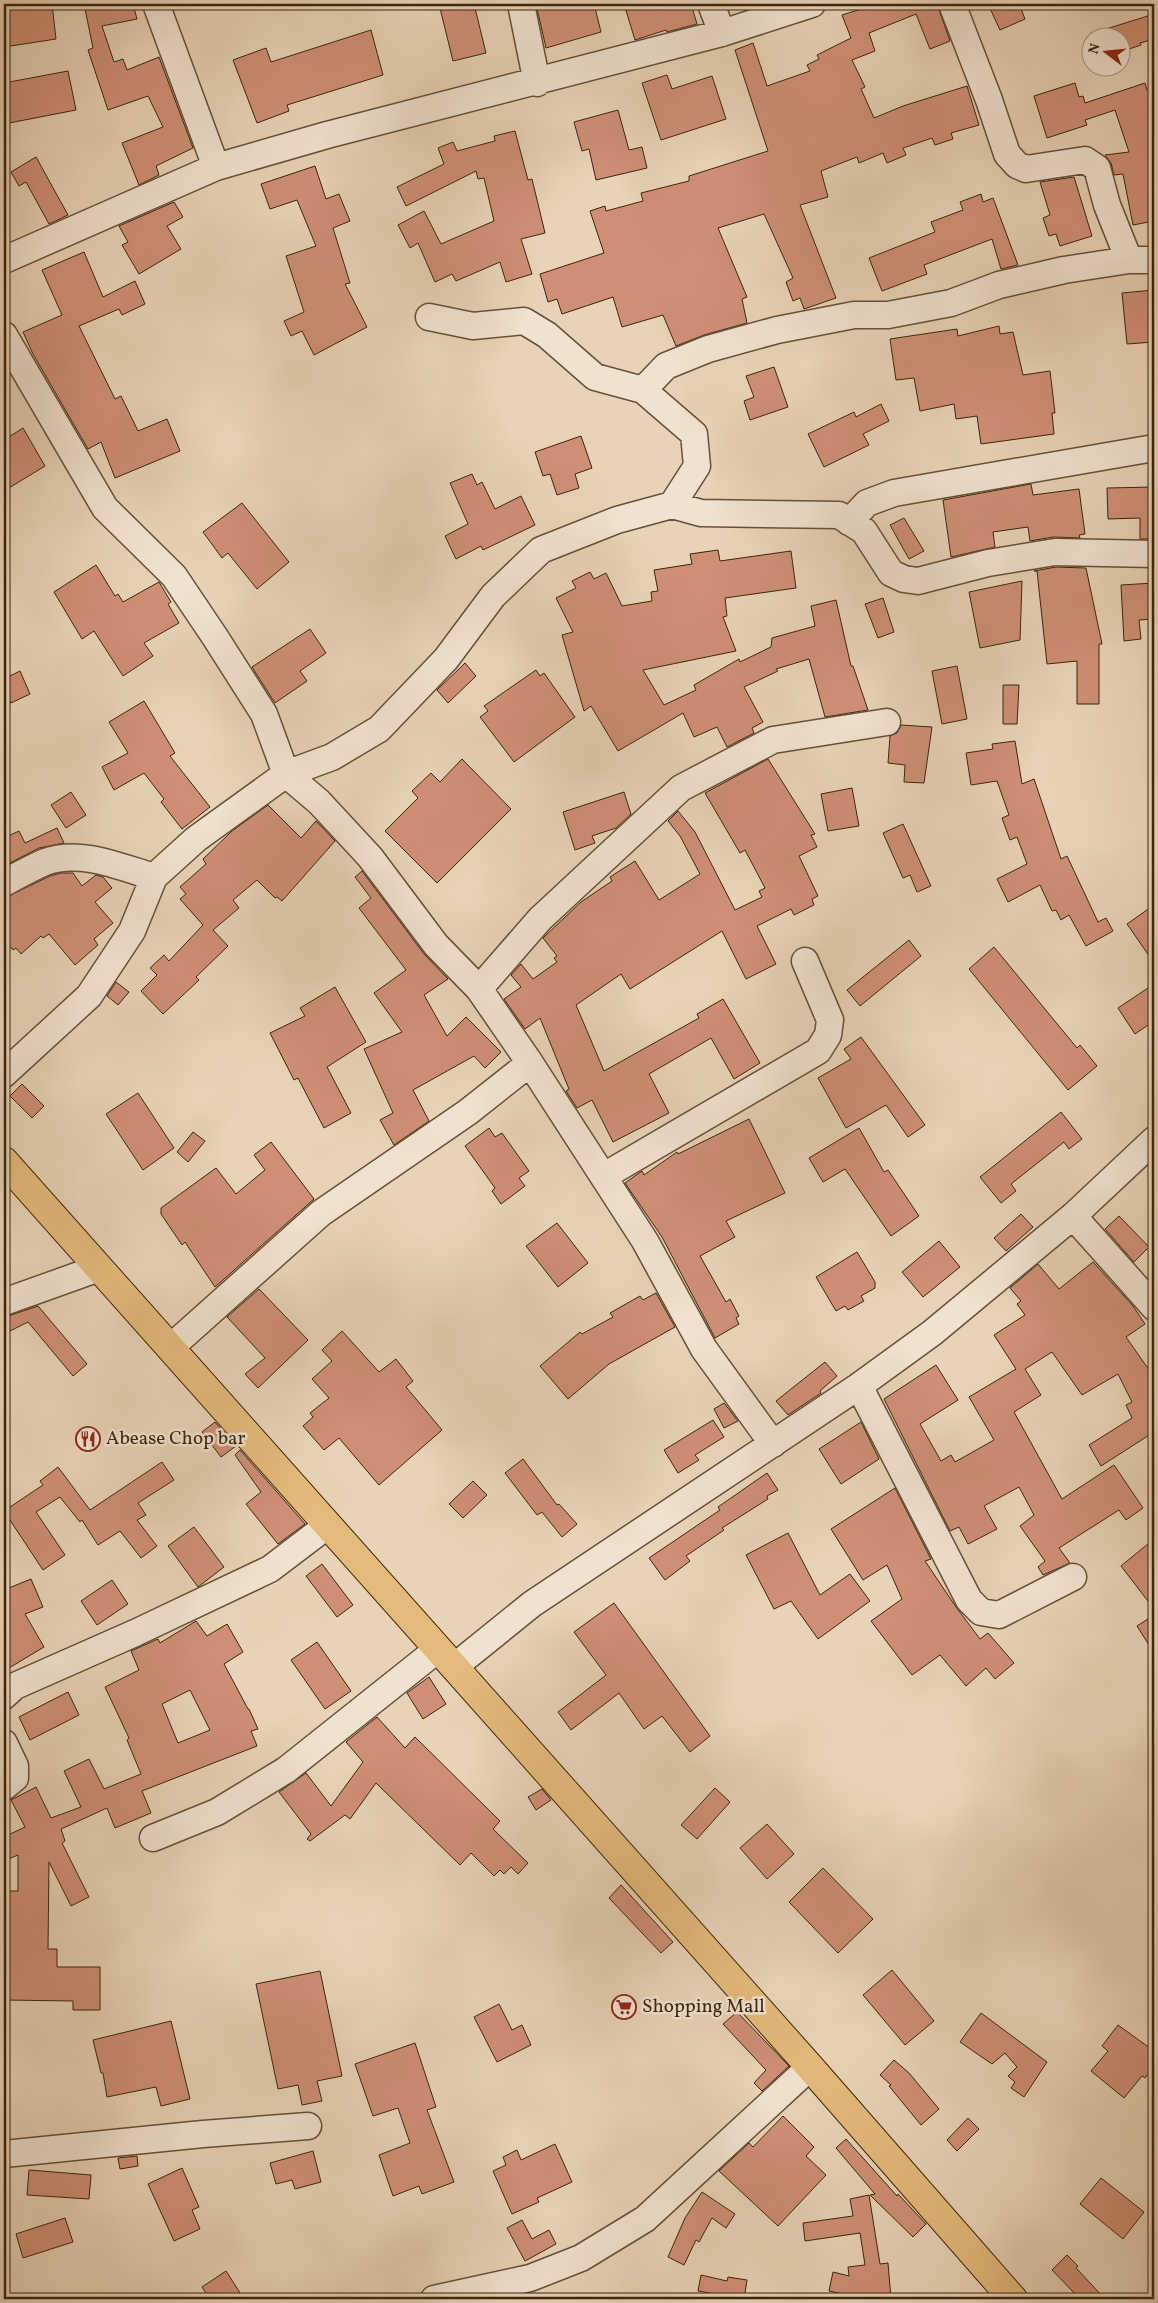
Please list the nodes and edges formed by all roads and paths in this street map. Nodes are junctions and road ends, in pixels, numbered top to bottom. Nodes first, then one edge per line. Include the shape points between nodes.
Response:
1 (156, 4) edge
2 (521, 4) edge
3 (711, 4) edge
4 (812, 4) edge
5 (952, 4) edge
6 (722, 33) junction
7 (537, 83) junction
8 (216, 167) junction
9 (4, 260) edge
10 (1142, 260) edge
11 (429, 317) dead end
12 (4, 335) edge
13 (643, 390) junction
14 (1154, 448) edge
15 (672, 504) junction
16 (849, 522) junction
17 (1154, 554) edge
18 (887, 722) dead end
19 (286, 774) junction
20 (154, 877) junction
21 (4, 883) edge
22 (805, 961) dead end
23 (479, 989) junction
24 (530, 1062) junction
25 (4, 1074) edge
26 (1154, 1140) edge
27 (4, 1161) edge
28 (604, 1176) junction
29 (1073, 1216) junction
30 (99, 1268) junction
31 (4, 1302) edge
32 (1154, 1307) edge
33 (170, 1348) junction
34 (859, 1386) junction
35 (773, 1444) junction
36 (328, 1525) junction
37 (1073, 1577) dead end
38 (446, 1658) junction
39 (4, 1696) edge
40 (4, 1743) edge
41 (4, 1787) edge
42 (153, 1838) dead end
43 (810, 2067) junction
44 (308, 2126) dead end
45 (4, 2154) edge
46 (434, 2299) edge
47 (1013, 2299) edge

1 - 8 street
2 - 7 street
3 - 6 street
4 - 6 street
5 - 10 street via 990,100 1007,154 1026,169 1085,160 1097,168 1107,205
6 - 7 street
7 - 8 street via 327,135
8 - 9 street
10 - 13 street via 1064,270 999,285 951,303 888,315 854,315 777,330 708,349 666,366
11 - 13 street via 473,326 524,321 546,335 595,377
12 - 19 street via 105,508 174,576 215,637 264,714
13 - 15 street via 694,434 697,466
14 - 16 street via 894,493 867,503
15 - 16 street via 701,513 839,516
15 - 19 street via 617,520 541,550 493,596 446,660 379,729 332,757
16 - 17 street via 864,531 891,573 904,579 918,580 988,563 1055,552
18 - 23 street via 773,740 682,788 540,919
19 - 20 street via 196,839
19 - 23 street via 319,802 370,857 436,945
20 - 21 street via 94,859 70,857 46,862
20 - 25 street via 132,931 89,996
22 - 28 street via 830,1020 828,1035 818,1051
23 - 24 street
24 - 28 street
24 - 33 street via 468,1112 321,1213
26 - 29 street
27 - 30 highway
28 - 35 street via 645,1241 704,1348
29 - 32 street
29 - 34 street via 932,1333
30 - 31 street
30 - 33 highway
33 - 36 highway
34 - 35 street
34 - 37 street via 969,1600 981,1612 999,1615
35 - 38 street
36 - 38 highway
36 - 39 street via 270,1569 15,1686
38 - 42 street via 286,1770 217,1812
38 - 43 highway
40 - 41 street via 15,1766 15,1778
43 - 46 street via 645,2218 589,2253 530,2278
43 - 47 highway
44 - 45 street

